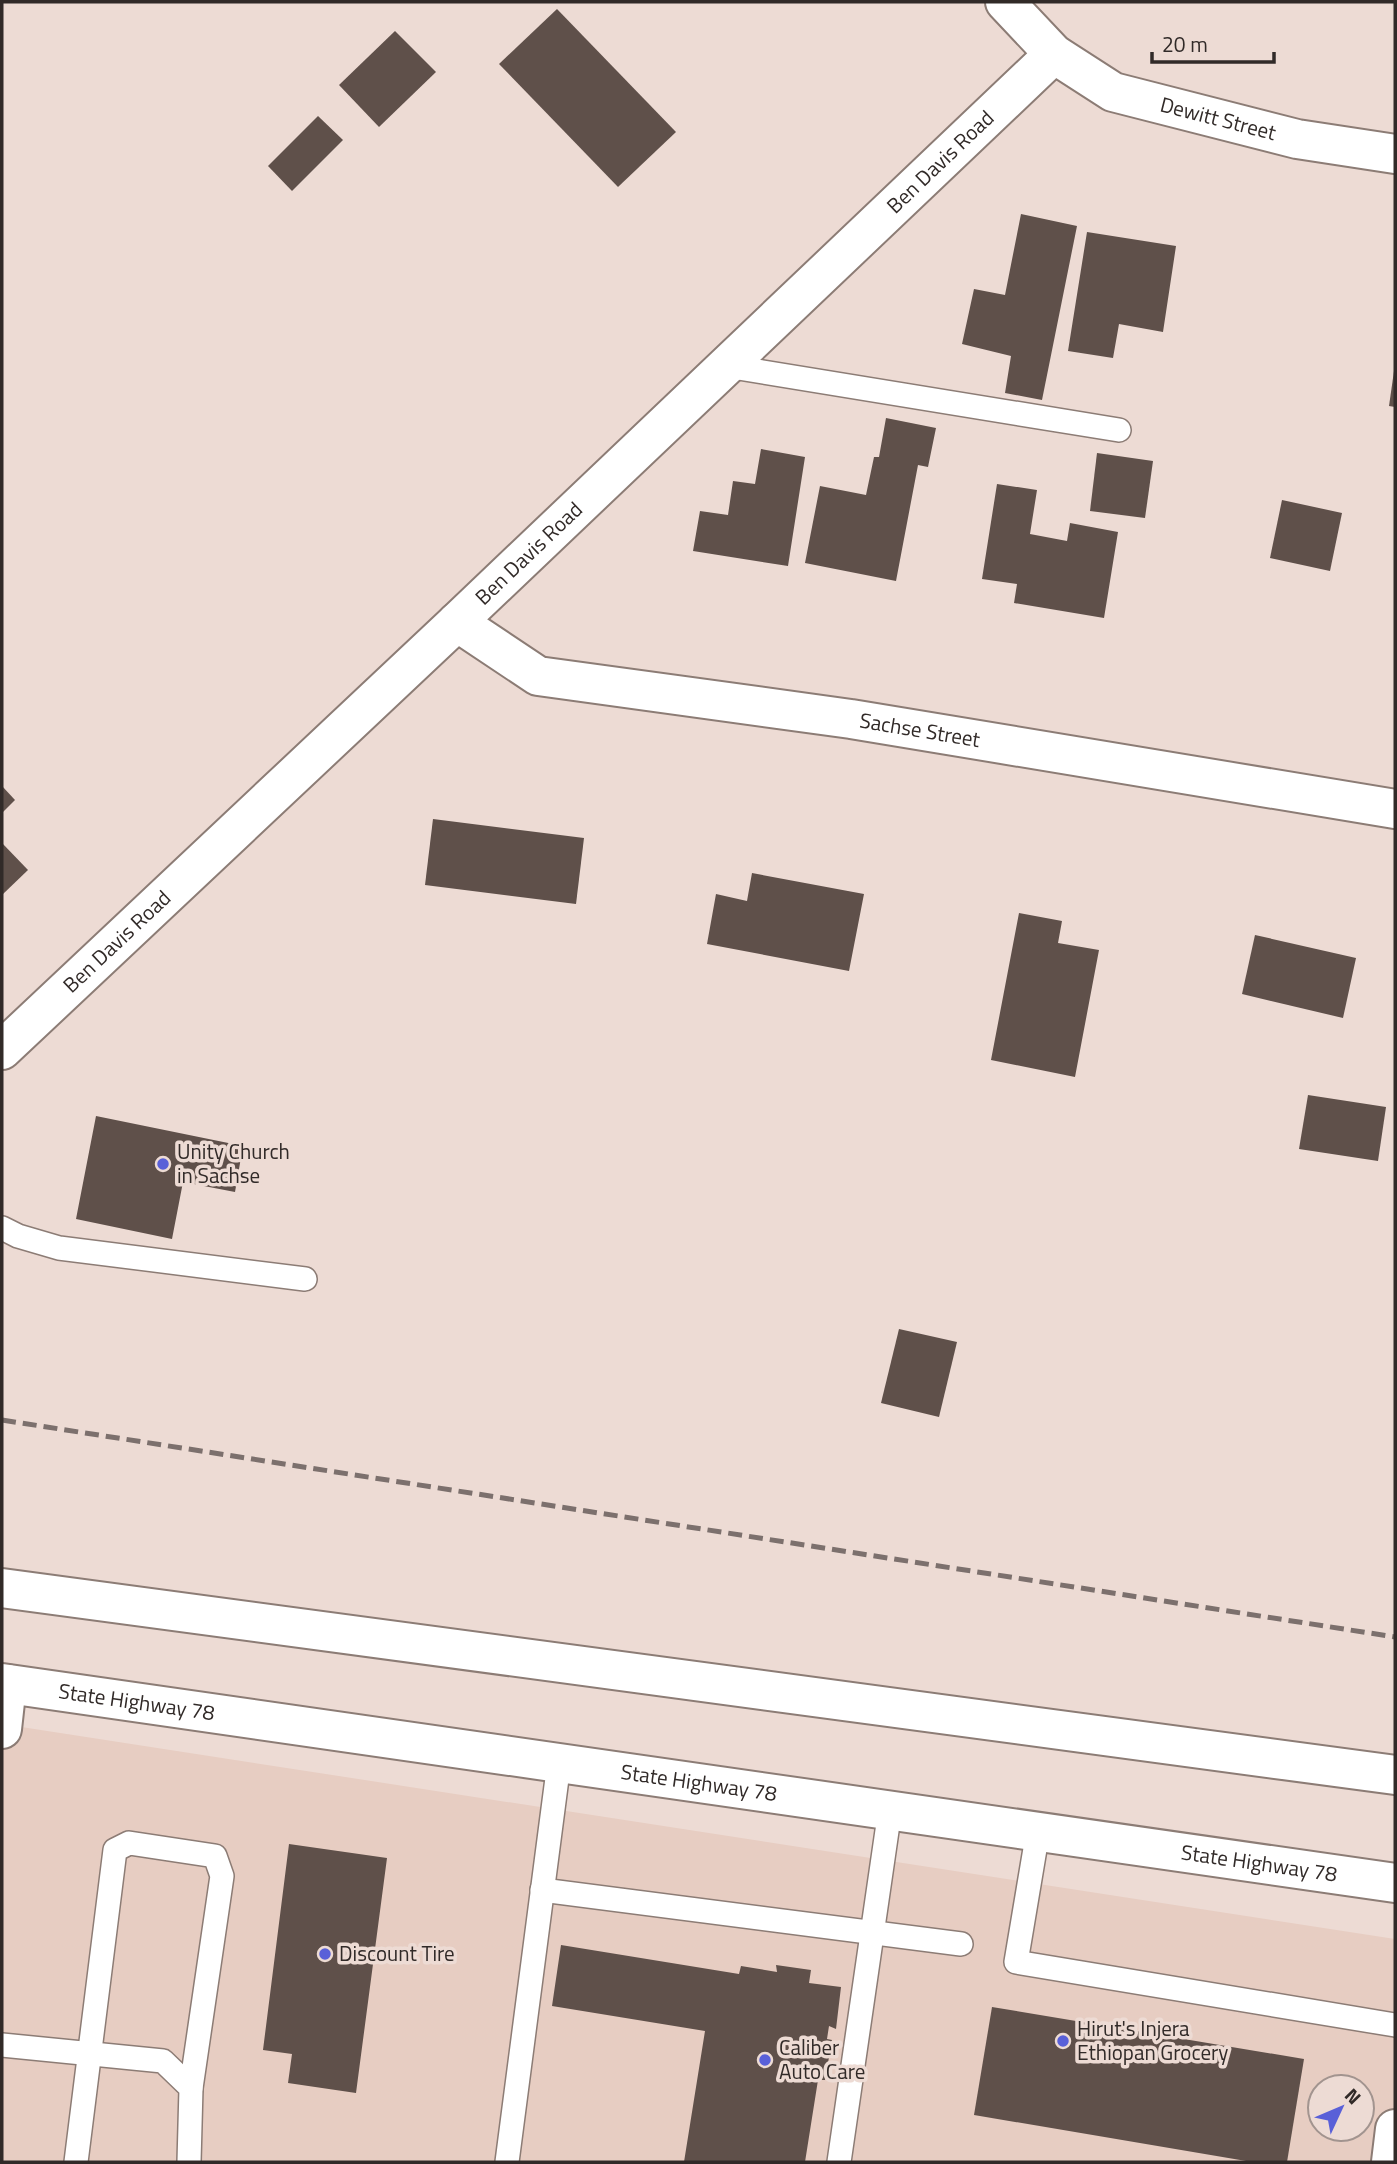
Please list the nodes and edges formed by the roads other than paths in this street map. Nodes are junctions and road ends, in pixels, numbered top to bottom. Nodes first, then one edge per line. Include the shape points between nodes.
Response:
1 (1006, 2) edge
2 (1054, 54) junction
3 (1395, 154) edge
4 (726, 366) junction
5 (1119, 430) dead end
6 (457, 622) junction
7 (1395, 809) edge
8 (2, 1050) edge
9 (2, 1228) edge
10 (305, 1279) dead end
11 (2, 1588) edge
12 (5, 1683) edge
13 (2, 1730) edge
14 (559, 1763) junction
15 (1395, 1775) edge
16 (890, 1810) junction
17 (1038, 1831) junction
18 (1395, 1882) edge
19 (542, 1890) junction
20 (873, 1932) junction
21 (961, 1944) dead end
22 (1395, 2025) edge
23 (2, 2045) edge
24 (90, 2054) junction
25 (191, 2088) junction
26 (1395, 2129) edge
27 (76, 2162) edge
28 (190, 2162) edge
29 (507, 2162) edge
30 (839, 2162) edge
31 (1391, 2162) edge

1 - 2 street, Dewitt Street
2 - 3 street, Dewitt Street via 1113,92 1297,139
2 - 4 street, Ben Davis Road
4 - 5 lane
4 - 6 street, Ben Davis Road
6 - 7 street, Sachse Street via 538,676 851,719
6 - 8 street, Ben Davis Road
9 - 10 lane via 59,1248
11 - 15 street
12 - 13 street
12 - 14 street, State Highway 78
14 - 16 street, State Highway 78
14 - 19 lane
16 - 17 street, State Highway 78
16 - 20 lane
17 - 18 street, State Highway 78
17 - 22 lane via 1016,1962
19 - 20 lane
19 - 29 lane
20 - 21 lane
20 - 30 lane
23 - 24 lane
24 - 25 lane via 163,2061
24 - 25 lane via 115,1850 130,1843 215,1856 222,1876
24 - 27 lane
25 - 28 lane
26 - 31 street

